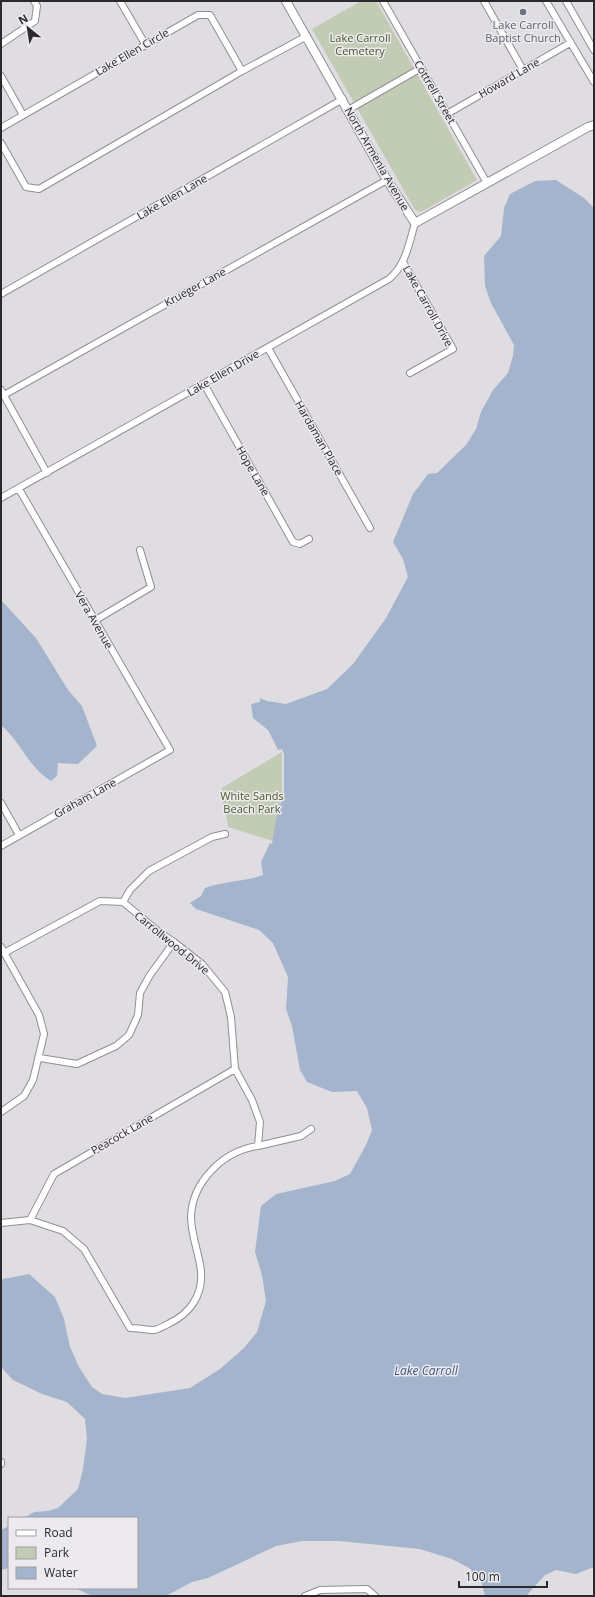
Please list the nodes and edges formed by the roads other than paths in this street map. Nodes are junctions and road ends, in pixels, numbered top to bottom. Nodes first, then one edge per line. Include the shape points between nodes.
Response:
1 (34, 1) edge
2 (120, 1) edge
3 (286, 1) edge
4 (383, 1) edge
5 (484, 1) edge
6 (546, 1) edge
7 (566, 1) edge
8 (306, 36) junction
9 (570, 43) junction
10 (1, 44) edge
11 (145, 44) junction
12 (594, 50) edge
13 (421, 68) junction
14 (523, 70) junction
15 (242, 71) junction
16 (1, 76) edge
17 (594, 82) edge
18 (342, 99) junction
19 (348, 110) junction
20 (447, 114) junction
21 (23, 115) junction
22 (594, 125) edge
23 (1, 128) edge
24 (1, 144) edge
25 (387, 180) junction
26 (487, 183) junction
27 (415, 223) junction
28 (403, 262) junction
29 (1, 294) edge
30 (268, 348) junction
31 (410, 373) dead end
32 (204, 384) junction
33 (2, 392) edge
34 (47, 473) junction
35 (19, 489) junction
36 (1, 498) edge
37 (370, 528) dead end
38 (309, 539) dead end
39 (140, 550) dead end
40 (94, 621) junction
41 (170, 750) joint
42 (1, 803) edge
43 (225, 834) dead end
44 (19, 835) junction
45 (1, 846) edge
46 (123, 902) junction
47 (174, 942) junction
48 (1, 947) edge
49 (4, 953) junction
50 (40, 1058) junction
51 (235, 1069) junction
52 (1, 1112) edge
53 (311, 1130) dead end
54 (258, 1146) junction
55 (30, 1220) junction
56 (1, 1223) edge
57 (305, 1596) edge
58 (375, 1596) edge

1 - 10 street via 37,6 35,21
2 - 11 street
3 - 8 main road, North Armenia Avenue
4 - 13 street, Cottrell Street
5 - 14 street
6 - 9 street
7 - 12 street
8 - 15 street
8 - 18 main road, North Armenia Avenue
9 - 14 street, Howard Lane
9 - 17 street
11 - 15 street, Lake Ellen Circle via 198,15 210,16
11 - 21 street, Lake Ellen Circle
13 - 19 street
13 - 20 street, Cottrell Street
14 - 20 street, Howard Lane
15 - 24 street via 39,189 26,187
16 - 21 street
18 - 19 main road, North Armenia Avenue
18 - 29 street, Lake Ellen Lane
19 - 25 main road, North Armenia Avenue
20 - 26 street, Cottrell Street
21 - 23 street, Lake Ellen Circle
22 - 26 main road, North Armenia Avenue
25 - 27 main road, North Armenia Avenue
25 - 33 street, Krueger Lane
26 - 27 main road, North Armenia Avenue
27 - 28 street, Lake Ellen Drive
28 - 30 street, Lake Ellen Drive via 398,272 389,279
28 - 31 street, Lake Carroll Drive via 454,349
30 - 32 street, Lake Ellen Drive
30 - 37 street, Hardaman Place
32 - 34 street, Lake Ellen Drive
32 - 38 street, Hope Lane via 293,542 300,544
33 - 34 street
34 - 35 street, Lake Ellen Drive
35 - 36 street, Lake Ellen Drive
35 - 40 street, Vera Avenue
39 - 40 street via 152,587
40 - 41 street, Vera Avenue
41 - 44 street, Graham Lane
42 - 44 street
43 - 46 street via 212,837 149,871 130,890
44 - 45 street, Graham Lane
46 - 47 street, Carrollwood Drive
46 - 49 street via 100,901
47 - 50 street via 140,993 138,1015 129,1035 116,1046 77,1064
47 - 51 street, Carrollwood Drive via 202,964 225,992 231,1017
48 - 49 street
49 - 50 street via 39,1015 44,1034
50 - 52 street via 33,1080 24,1096
51 - 54 street, Carrollwood Drive via 252,1100 260,1122
51 - 55 street, Peacock Lane via 54,1174
53 - 54 street via 301,1136
54 - 55 street via 250,1147 221,1161 204,1178 192,1201 191,1219 201,1271 201,1289 193,1305 178,1319 155,1330 130,1328 84,1249 63,1231
55 - 56 street
57 - 58 street via 320,1590 367,1589

